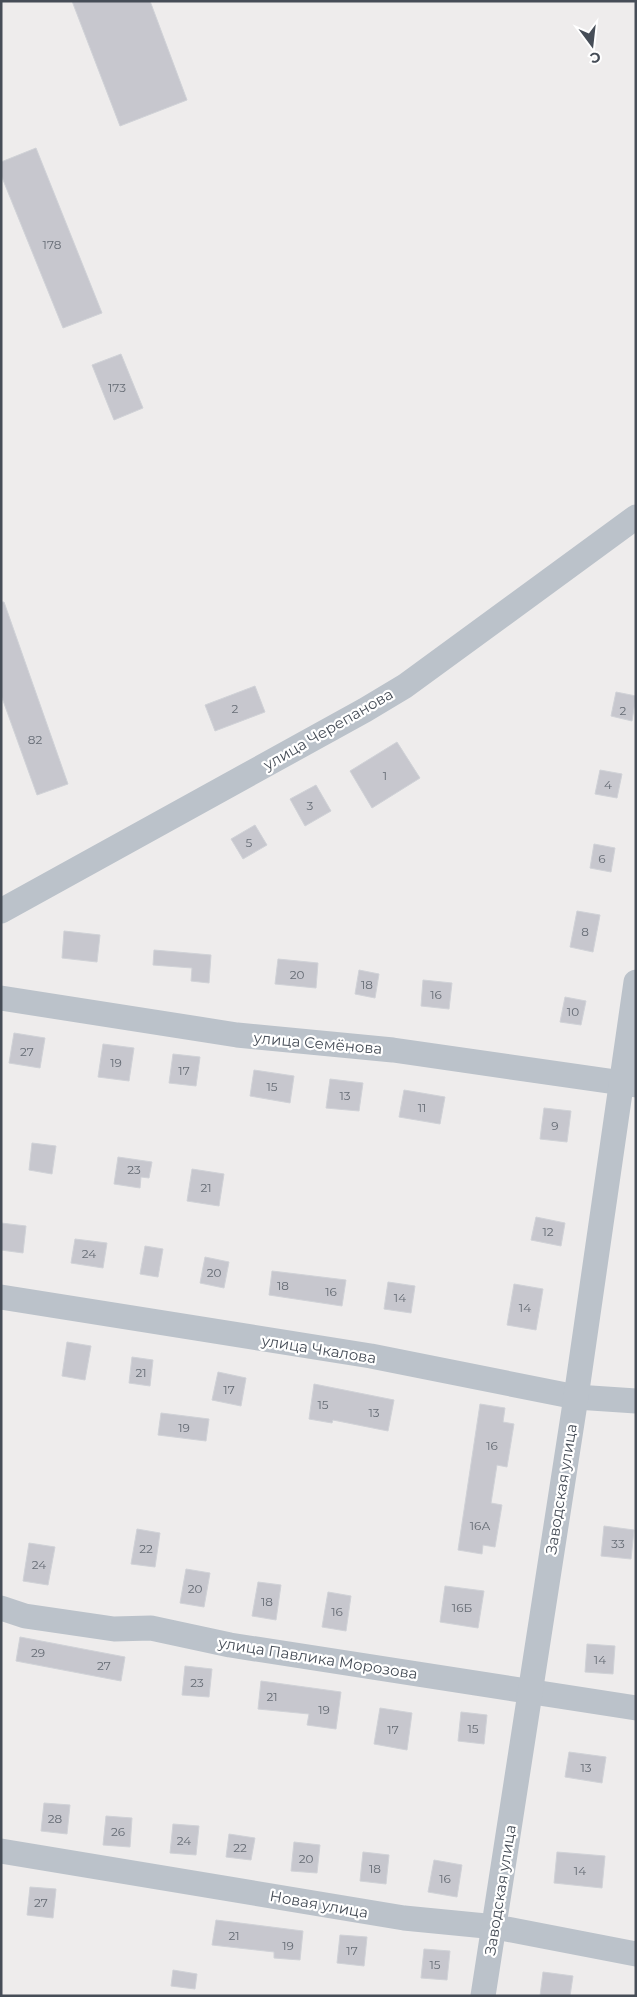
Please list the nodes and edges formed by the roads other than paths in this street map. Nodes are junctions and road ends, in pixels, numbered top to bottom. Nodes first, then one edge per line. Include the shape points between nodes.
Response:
1 (636, 517) edge
2 (1, 911) edge
3 (636, 982) edge
4 (1, 998) edge
5 (628, 1083) edge
6 (1, 1296) edge
7 (576, 1397) junction
8 (636, 1400) edge
9 (1, 1608) edge
10 (529, 1692) junction
11 (636, 1708) edge
12 (1, 1851) edge
13 (496, 1927) junction
14 (636, 1954) edge
15 (484, 1996) edge

1 - 2 street, улица Черепанова via 405,686
3 - 5 street, Заводская улица
4 - 5 street, улица Семёнова via 237,1035 393,1050
5 - 7 street, Заводская улица
6 - 7 street, улица Чкалова via 371,1356
7 - 8 street, улица Чкалова
7 - 10 street, Заводская улица
9 - 10 street, улица Павлика Морозова via 25,1616 114,1629 151,1628 230,1644
10 - 11 street, улица Павлика Морозова
10 - 13 street, Заводская улица
12 - 13 street, Новая улица via 404,1918
13 - 14 street, Новая улица
13 - 15 street, Заводская улица

